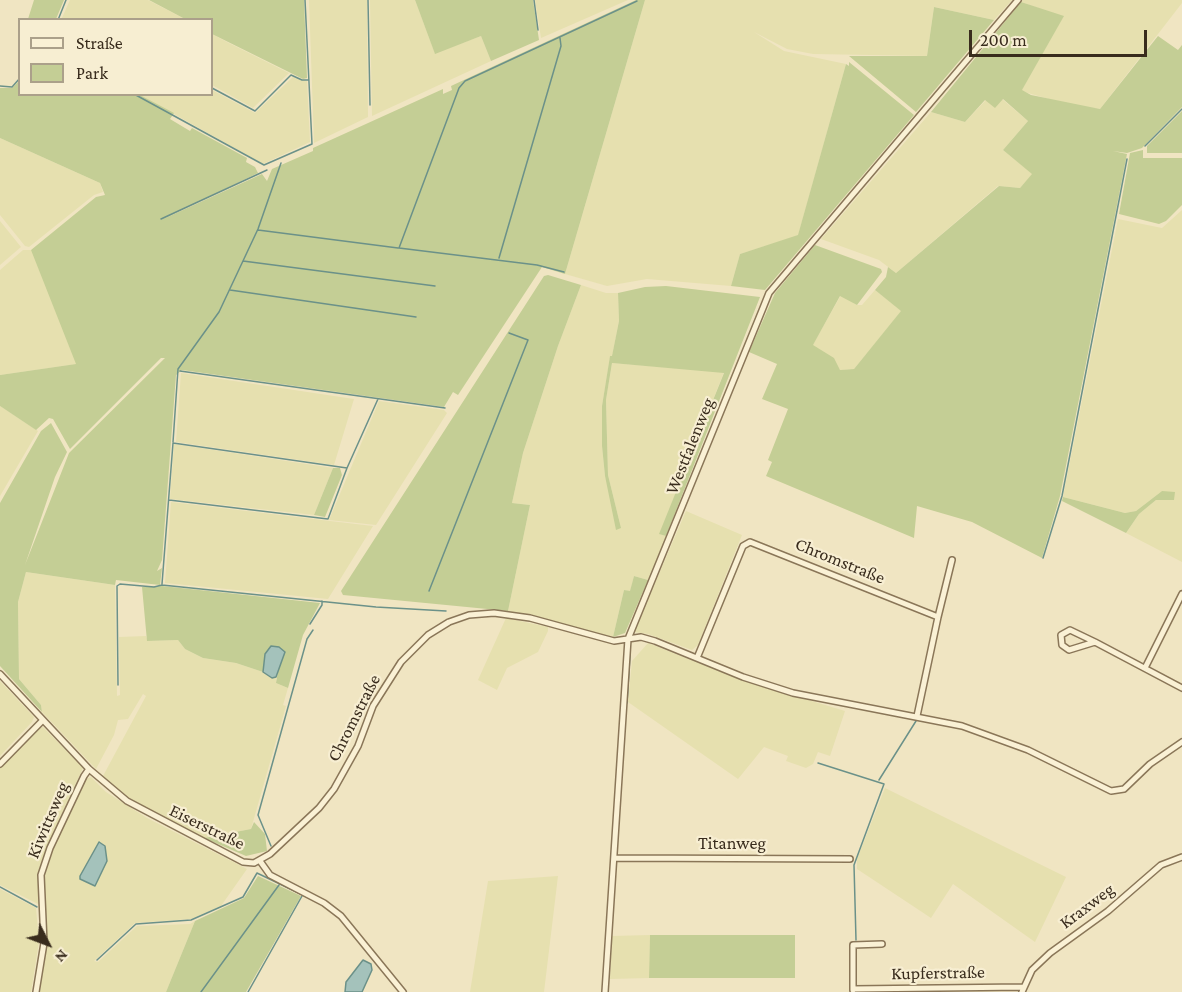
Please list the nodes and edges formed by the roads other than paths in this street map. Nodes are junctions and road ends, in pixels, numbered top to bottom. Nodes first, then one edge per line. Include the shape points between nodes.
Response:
1 (1018, 0) edge
2 (952, 560) dead end
3 (1182, 594) edge
4 (938, 617) junction
5 (628, 639) junction
6 (1095, 642) junction
7 (698, 658) junction
8 (1145, 668) junction
9 (0, 674) edge
10 (1182, 688) edge
11 (917, 716) junction
12 (43, 720) junction
13 (1182, 742) edge
14 (0, 764) edge
15 (89, 769) junction
16 (1182, 857) edge
17 (614, 858) junction
18 (850, 859) dead end
19 (260, 861) junction
20 (882, 944) dead end
21 (1023, 989) edge
22 (853, 990) edge
23 (36, 992) edge
24 (403, 992) edge
25 (605, 992) edge

1 - 5 street, Westfalenweg via 769,293
2 - 4 street
3 - 8 street
4 - 7 street, Chromstraße via 750,542 743,546
4 - 11 street
5 - 7 street, Chromstraße via 655,640
5 - 17 street, Westfalenweg
5 - 19 street, Chromstraße via 614,640 530,618 494,613 469,615 428,635 400,662 334,789 307,820
6 - 6 street via 1070,630 1061,635 1062,645 1070,650
6 - 8 street
7 - 11 street, Chromstraße via 793,693
8 - 10 street
9 - 12 street, Eiserstraße
11 - 13 street, Chromstraße via 962,726 1017,747 1098,787 1119,791
12 - 14 street
12 - 15 street, Eiserstraße
15 - 19 street, Eiserstraße via 149,815 243,862
15 - 23 street, Kiwittsweg via 41,875 44,943
16 - 21 street, Kraxweg via 1161,865 1108,911 1050,953 1032,970
17 - 18 street, Titanweg
17 - 25 street, Westfalenweg
19 - 24 street, Eiserstraße via 270,875 324,903 340,916
20 - 22 street via 853,945
21 - 22 street, Kupferstraße

